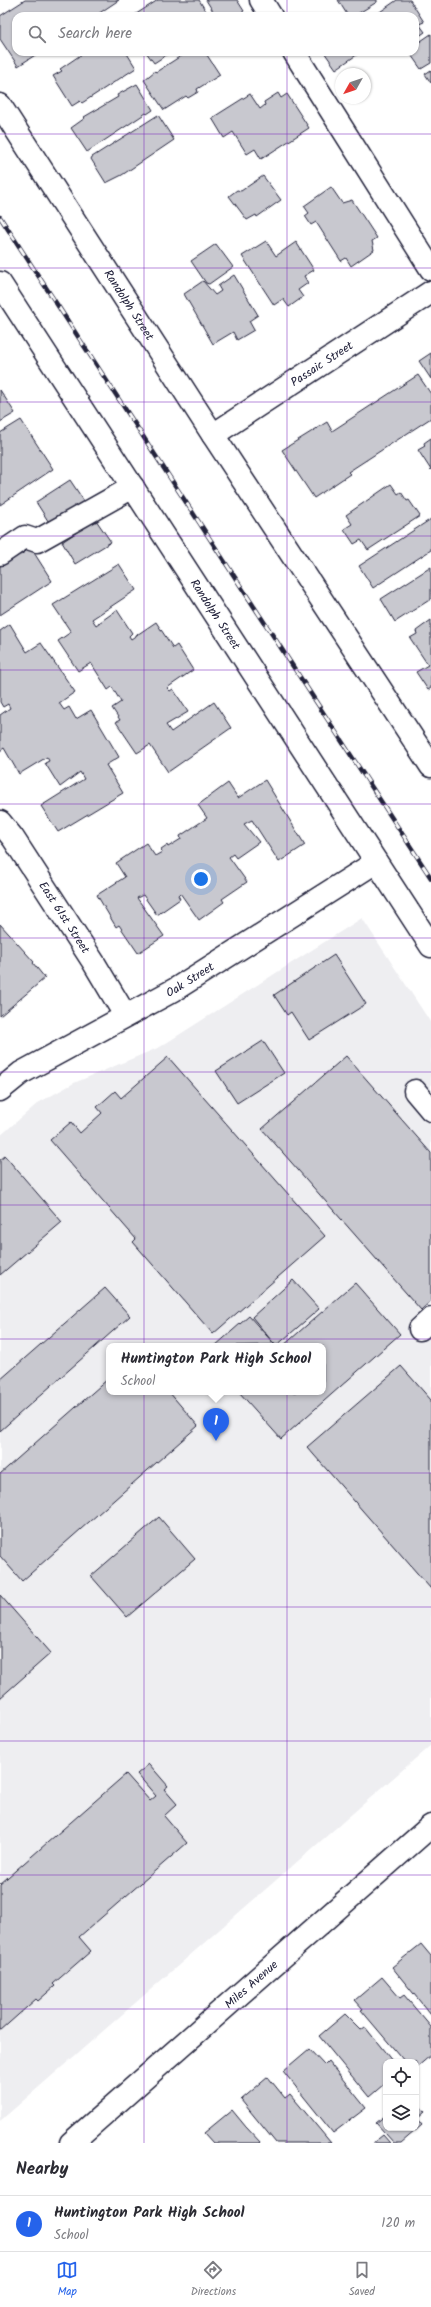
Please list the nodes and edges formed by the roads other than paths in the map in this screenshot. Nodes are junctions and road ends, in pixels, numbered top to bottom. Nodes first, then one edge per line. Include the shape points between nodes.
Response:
1 (260, 0) edge
2 (268, 12) edge
3 (297, 56) edge
4 (0, 105) edge
5 (431, 269) edge
6 (0, 283) edge
7 (431, 292) edge
8 (213, 435) junction
9 (133, 487) junction
10 (0, 554) edge
11 (431, 766) edge
12 (0, 822) edge
13 (376, 862) junction
14 (431, 946) edge
15 (125, 1015) junction
16 (0, 1090) edge
17 (415, 1091) dead end
18 (431, 1110) edge
19 (431, 1826) edge
20 (71, 2143) edge

1 - 2 street
3 - 5 street
4 - 8 street, Randolph Street
6 - 9 street, Randolph Street
7 - 8 street, Passaic Street
8 - 11 street, Randolph Street
9 - 10 street via 37,541 25,538
9 - 13 street, Randolph Street
12 - 15 street, East 61st Street via 26,857
13 - 14 street, Randolph Street
13 - 15 street, Oak Street via 174,990
15 - 16 street, Oak Street via 22,1073
17 - 18 street
19 - 20 street, Miles Avenue

